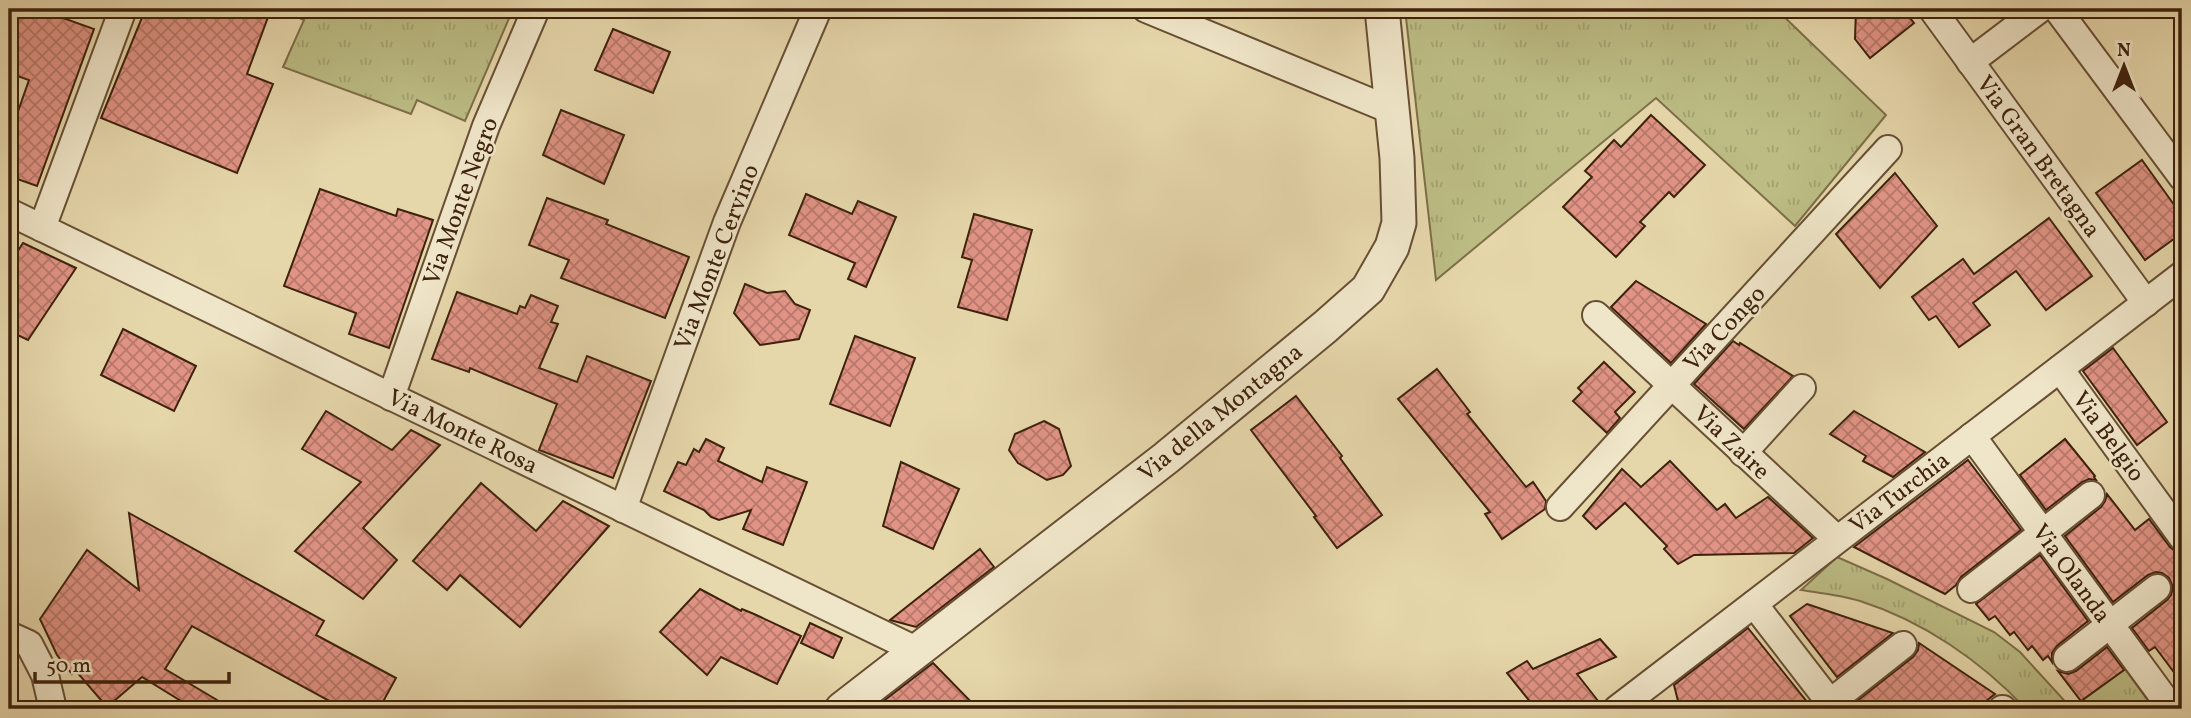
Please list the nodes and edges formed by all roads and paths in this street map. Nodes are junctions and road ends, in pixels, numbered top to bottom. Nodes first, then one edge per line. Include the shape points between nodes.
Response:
1 (124, 9) edge
2 (536, 9) edge
3 (818, 9) edge
4 (1146, 9) edge
5 (1382, 9) edge
6 (1932, 9) edge
7 (2040, 9) edge
8 (2057, 9) edge
9 (1970, 61) junction
10 (1392, 111) junction
11 (1888, 149) dead end
12 (2182, 177) edge
13 (9, 212) edge
14 (42, 228) junction
15 (2182, 275) edge
16 (2146, 303) junction
17 (1596, 315) dead end
18 (2060, 369) junction
19 (1672, 384) junction
20 (1802, 388) dead end
21 (391, 397) junction
22 (1972, 436) junction
23 (1742, 453) junction
24 (2091, 495) dead end
25 (1560, 507) dead end
26 (623, 509) junction
27 (2043, 533) junction
28 (2182, 537) edge
29 (1836, 539) junction
30 (2157, 588) dead end
31 (1971, 589) dead end
32 (1754, 604) junction
33 (2110, 625) junction
34 (9, 635) edge
35 (1903, 645) dead end
36 (918, 651) junction
37 (2067, 658) dead end
38 (1829, 707) edge
39 (1620, 708) edge
40 (54, 709) edge
41 (842, 709) edge
42 (2172, 709) edge

1 - 14 street
2 - 21 street, Via Monte Negro via 486,126
3 - 26 street, Via Monte Cervino via 727,222
4 - 10 street
5 - 10 street, Via della Montagna
6 - 9 street, Via Gran Bretagna
7 - 9 street
8 - 12 street
9 - 16 street, Via Gran Bretagna
10 - 36 street, Via della Montagna via 1399,223 1392,247 1368,289 1166,458
11 - 19 street, Via Congo
13 - 14 street, Via Monte Rosa
14 - 21 street, Via Monte Rosa
15 - 16 street, Via Turchia
16 - 18 street, Via Turchia
17 - 19 street, Via Zaire
18 - 22 street, Via Turchia
18 - 28 street, Via Belgio
19 - 23 street, Via Zaire
19 - 25 street, Via Congo
20 - 23 street
21 - 26 street, Via Monte Rosa
22 - 27 street, Via Olanda
22 - 29 street, Via Turchia
23 - 29 street, Via Zaire
24 - 27 street
26 - 36 street, Via Monte Rosa
27 - 31 street
27 - 33 street, Via Olanda
29 - 32 street, Via Turchia
30 - 33 street
32 - 38 street
32 - 39 street, Via Turchia
33 - 37 street
33 - 42 street, Via Olanda
34 - 40 street via 29,644 45,675
35 - 38 street
36 - 41 street, Via della Montagna

